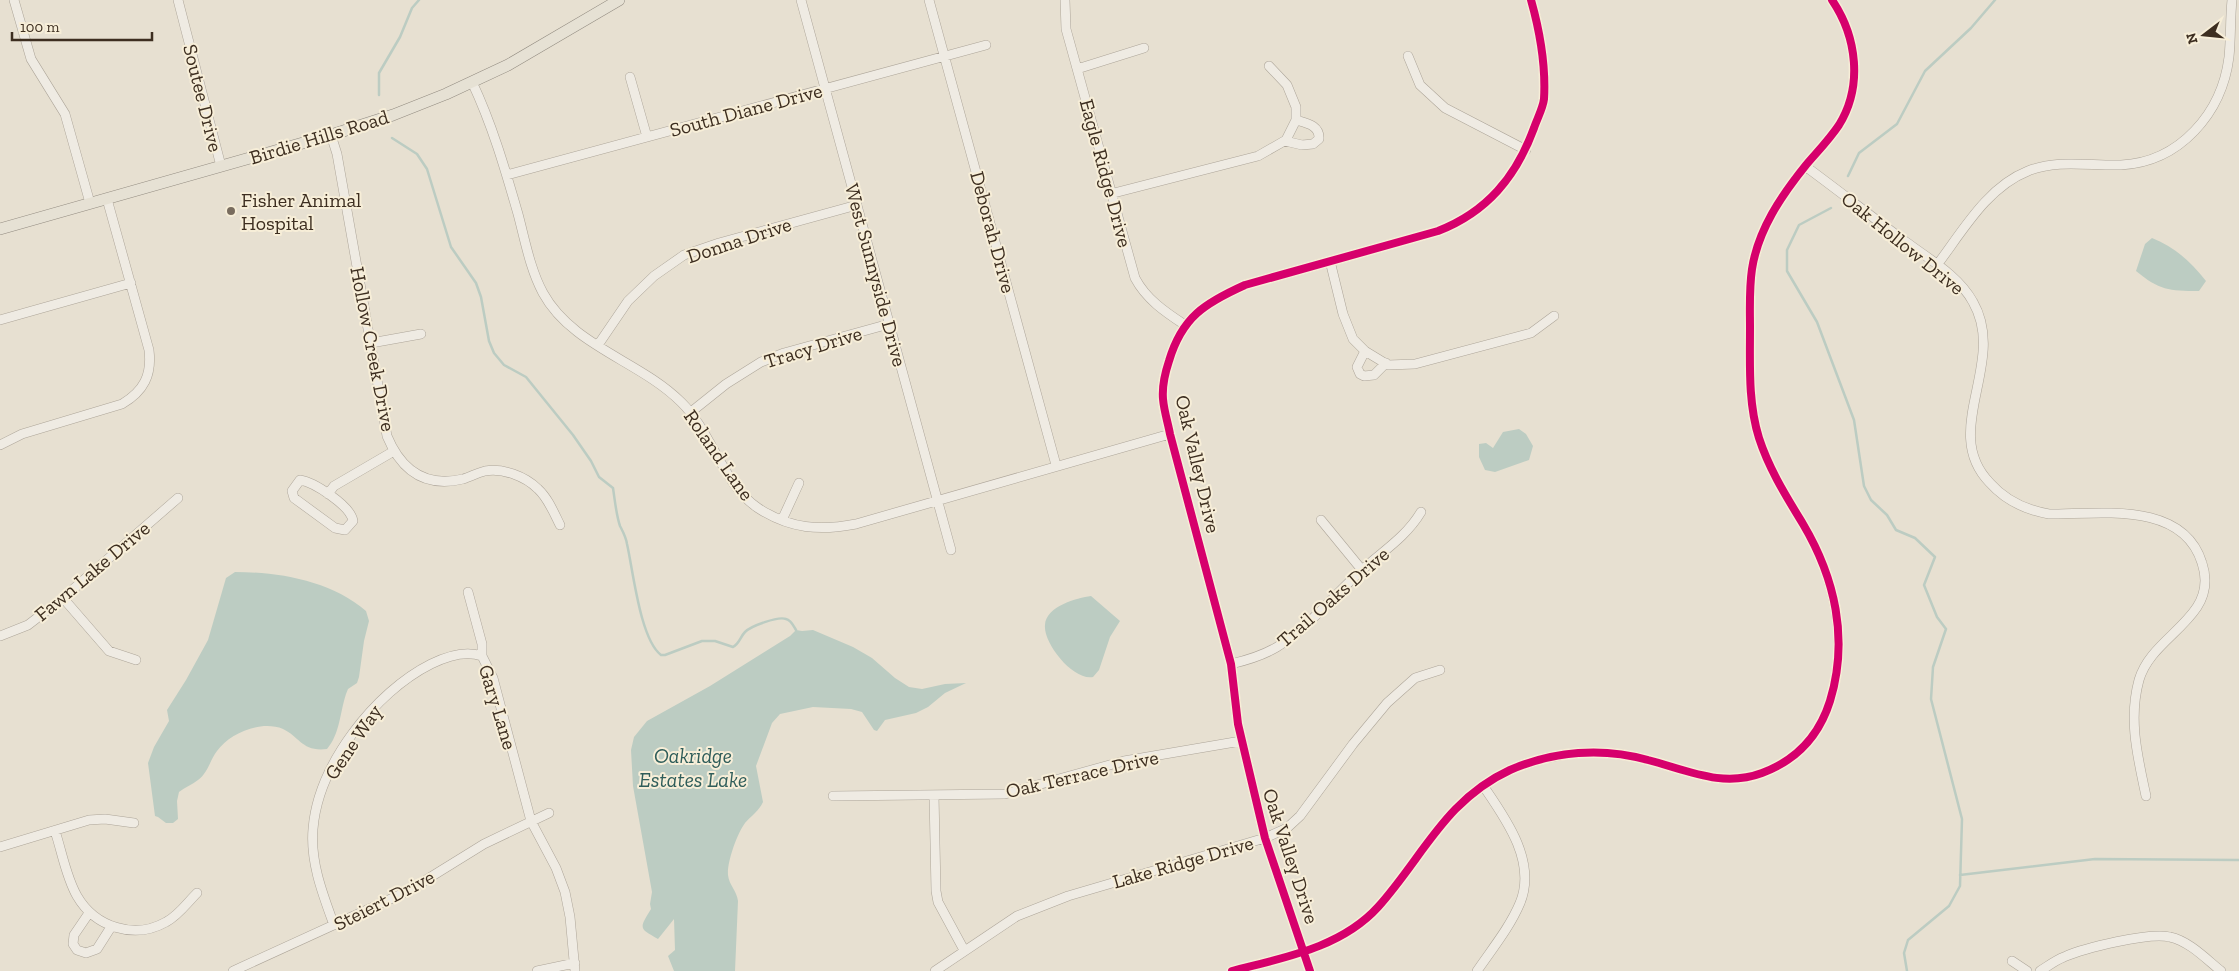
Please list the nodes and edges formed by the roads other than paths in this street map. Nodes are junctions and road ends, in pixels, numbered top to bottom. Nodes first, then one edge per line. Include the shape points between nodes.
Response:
1 (14, 0) edge
2 (178, 0) edge
3 (619, 0) edge
4 (801, 0) edge
5 (929, 0) edge
6 (1066, 0) edge
7 (1532, 0) edge
8 (1832, 0) edge
9 (2232, 0) edge
10 (986, 45) dead end
11 (1144, 48) dead end
12 (944, 56) junction
13 (1408, 56) dead end
14 (1269, 66) dead end
15 (1078, 69) junction
16 (630, 77) dead end
17 (472, 82) junction
18 (826, 89) junction
19 (1296, 120) junction
20 (331, 135) junction
21 (647, 137) junction
22 (1285, 141) junction
23 (1526, 150) junction
24 (221, 166) junction
25 (1805, 166) junction
26 (507, 175) junction
27 (1110, 194) junction
28 (107, 199) junction
29 (90, 203) junction
30 (857, 205) junction
31 (0, 229) edge
32 (1330, 261) junction
33 (1937, 265) junction
34 (130, 283) junction
35 (1554, 316) dead end
36 (0, 320) edge
37 (889, 324) junction
38 (1184, 325) junction
39 (421, 334) dead end
40 (371, 343) junction
41 (598, 345) junction
42 (1365, 351) junction
43 (1386, 364) junction
44 (691, 412) junction
45 (1170, 434) junction
46 (0, 445) edge
47 (394, 451) junction
48 (1056, 465) junction
49 (799, 483) dead end
50 (328, 494) junction
51 (178, 498) dead end
52 (938, 500) junction
53 (1421, 512) dead end
54 (782, 520) junction
55 (1321, 520) dead end
56 (560, 525) dead end
57 (951, 550) dead end
58 (1362, 570) junction
59 (468, 592) dead end
60 (63, 598) junction
61 (0, 636) edge
62 (482, 656) junction
63 (136, 660) dead end
64 (1231, 664) junction
65 (1440, 670) dead end
66 (1241, 741) junction
67 (1484, 787) junction
68 (934, 795) junction
69 (833, 796) dead end
70 (2146, 796) dead end
71 (549, 813) dead end
72 (531, 821) junction
73 (134, 823) dead end
74 (55, 831) junction
75 (1265, 838) junction
76 (0, 847) edge
77 (196, 893) dead end
78 (89, 913) junction
79 (334, 925) junction
80 (111, 927) junction
81 (964, 950) junction
82 (1305, 952) junction
83 (2012, 961) dead end
84 (575, 967) edge
85 (233, 971) edge
86 (537, 971) edge
87 (935, 971) edge
88 (1232, 971) edge
89 (1310, 971) edge
90 (1477, 971) edge
91 (2027, 971) edge
92 (2040, 971) edge
93 (2221, 971) edge

1 - 29 street via 31,59 65,114
2 - 24 street, Soutee Drive
3 - 17 main road, Birdie Hills Road via 543,46
4 - 18 street, West Sunnyside Drive
5 - 12 street, Deborah Drive
6 - 15 street, Eagle Ridge Drive via 1066,30
7 - 23 street, Oak Valley Drive via 1542,39 1544,100
8 - 25 street via 1852,44 1854,82 1841,122
9 - 33 street via 2229,57 2224,82 2209,115 2191,136 2144,162 2055,164 2027,171 1988,199
10 - 12 street, South Diane Drive
11 - 15 street
12 - 18 street, South Diane Drive
12 - 48 street, Deborah Drive
13 - 23 street via 1420,85 1444,108
14 - 19 street via 1287,85 1296,107
15 - 27 street, Eagle Ridge Drive
16 - 21 street
17 - 20 main road, Birdie Hills Road via 393,115
17 - 26 street, Roland Lane
18 - 21 street, South Diane Drive
18 - 30 street, West Sunnyside Drive
19 - 22 street
19 - 22 street via 1314,127 1318,131 1318,139 1313,144 1302,145
20 - 24 main road, Birdie Hills Road
20 - 40 street, Hollow Creek Drive
21 - 26 street, South Diane Drive
22 - 27 street via 1258,156
23 - 32 street, Oak Valley Drive via 1508,179 1460,222
24 - 28 main road, Birdie Hills Road
25 - 33 street, Oak Hollow Drive
25 - 67 street via 1778,204 1758,244 1752,269 1751,399 1760,441 1782,490 1819,554 1834,597 1839,643 1832,695 1822,722 1808,744 1794,757 1767,771 1740,779 1697,776 1612,752 1592,752 1527,764
26 - 41 street, Roland Lane via 544,295 563,320
27 - 38 street, Eagle Ridge Drive via 1139,287 1159,308
28 - 29 main road, Birdie Hills Road
28 - 34 street
29 - 31 main road, Birdie Hills Road
30 - 37 street, West Sunnyside Drive
30 - 41 street, Donna Drive via 719,243 684,256 654,276 628,301
32 - 38 street, Oak Valley Drive via 1237,288 1215,298
32 - 42 street via 1343,314 1353,339
33 - 70 street, Oak Hollow Drive via 1967,292 1983,329 1984,356 1969,437 1970,450 1983,477 2006,498 2038,512 2128,515 2167,522 2188,536 2201,560 2206,584 2198,606 2158,648 2139,679 2134,732
34 - 36 street
34 - 46 street via 150,359 145,383 137,395 122,404 22,434
35 - 43 street via 1531,333 1415,364
37 - 44 street, Tracy Drive via 761,362
37 - 52 street, West Sunnyside Drive
38 - 45 street, Oak Valley Drive via 1174,345 1164,384 1163,399
39 - 40 street
40 - 47 street, Hollow Creek Drive via 387,436
41 - 44 street, Roland Lane via 656,382
42 - 43 street
42 - 43 street via 1357,367 1360,374 1374,374
44 - 54 street, Roland Lane via 738,487 758,508
45 - 48 street, Roland Lane
45 - 64 street, Oak Valley Drive
47 - 50 street via 334,486
47 - 56 street, Hollow Creek Drive via 403,464 429,480 464,479 485,471 512,473 537,488
48 - 52 street, Roland Lane
49 - 54 street
50 - 50 street via 352,515 353,521 345,530 335,528 294,498 292,491 300,480 308,481
51 - 60 street, Fawn Lake Drive
52 - 54 street, Roland Lane via 836,528 818,529
52 - 57 street, West Sunnyside Drive
53 - 58 street, Trail Oaks Drive via 1404,536
55 - 58 street
58 - 64 street, Trail Oaks Drive via 1278,646 1255,659
59 - 62 street, Gary Lane via 482,644
60 - 61 street, Fawn Lake Drive via 28,625
60 - 63 street via 109,651
62 - 72 street, Gary Lane via 493,678
62 - 79 street, Gene Way via 473,653 440,660 422,668 389,691 364,719 331,770 316,810 312,845
64 - 66 street, Oak Valley Drive
65 - 75 street, Lake Ridge Drive via 1415,678 1387,704 1300,816 1287,828
66 - 68 street, Oak Terrace Drive via 1124,761 1005,794
66 - 75 street, Oak Valley Drive
67 - 82 street via 1458,805 1440,824 1377,908 1347,932
67 - 90 street via 1515,838 1524,869 1524,885 1514,916
68 - 69 street, Oak Terrace Drive
68 - 81 street via 938,902
71 - 72 street, Steiert Drive
72 - 79 street, Steiert Drive via 484,844 408,891
72 - 84 street, Gary Lane via 565,892
73 - 74 street via 89,820
74 - 76 street
74 - 78 street via 76,895
75 - 81 street, Lake Ridge Drive via 1068,896 1017,916
75 - 82 street, Oak Valley Drive
77 - 80 street via 167,922 141,929
78 - 80 street
78 - 80 street via 74,935 73,944 77,950 86,953 97,948
79 - 85 street, Steiert Drive
81 - 87 street, Lake Ridge Drive
82 - 88 street
82 - 89 street, Oak Valley Drive
83 - 91 street
84 - 86 street
92 - 93 street via 2064,957 2153,935 2171,937 2185,944

